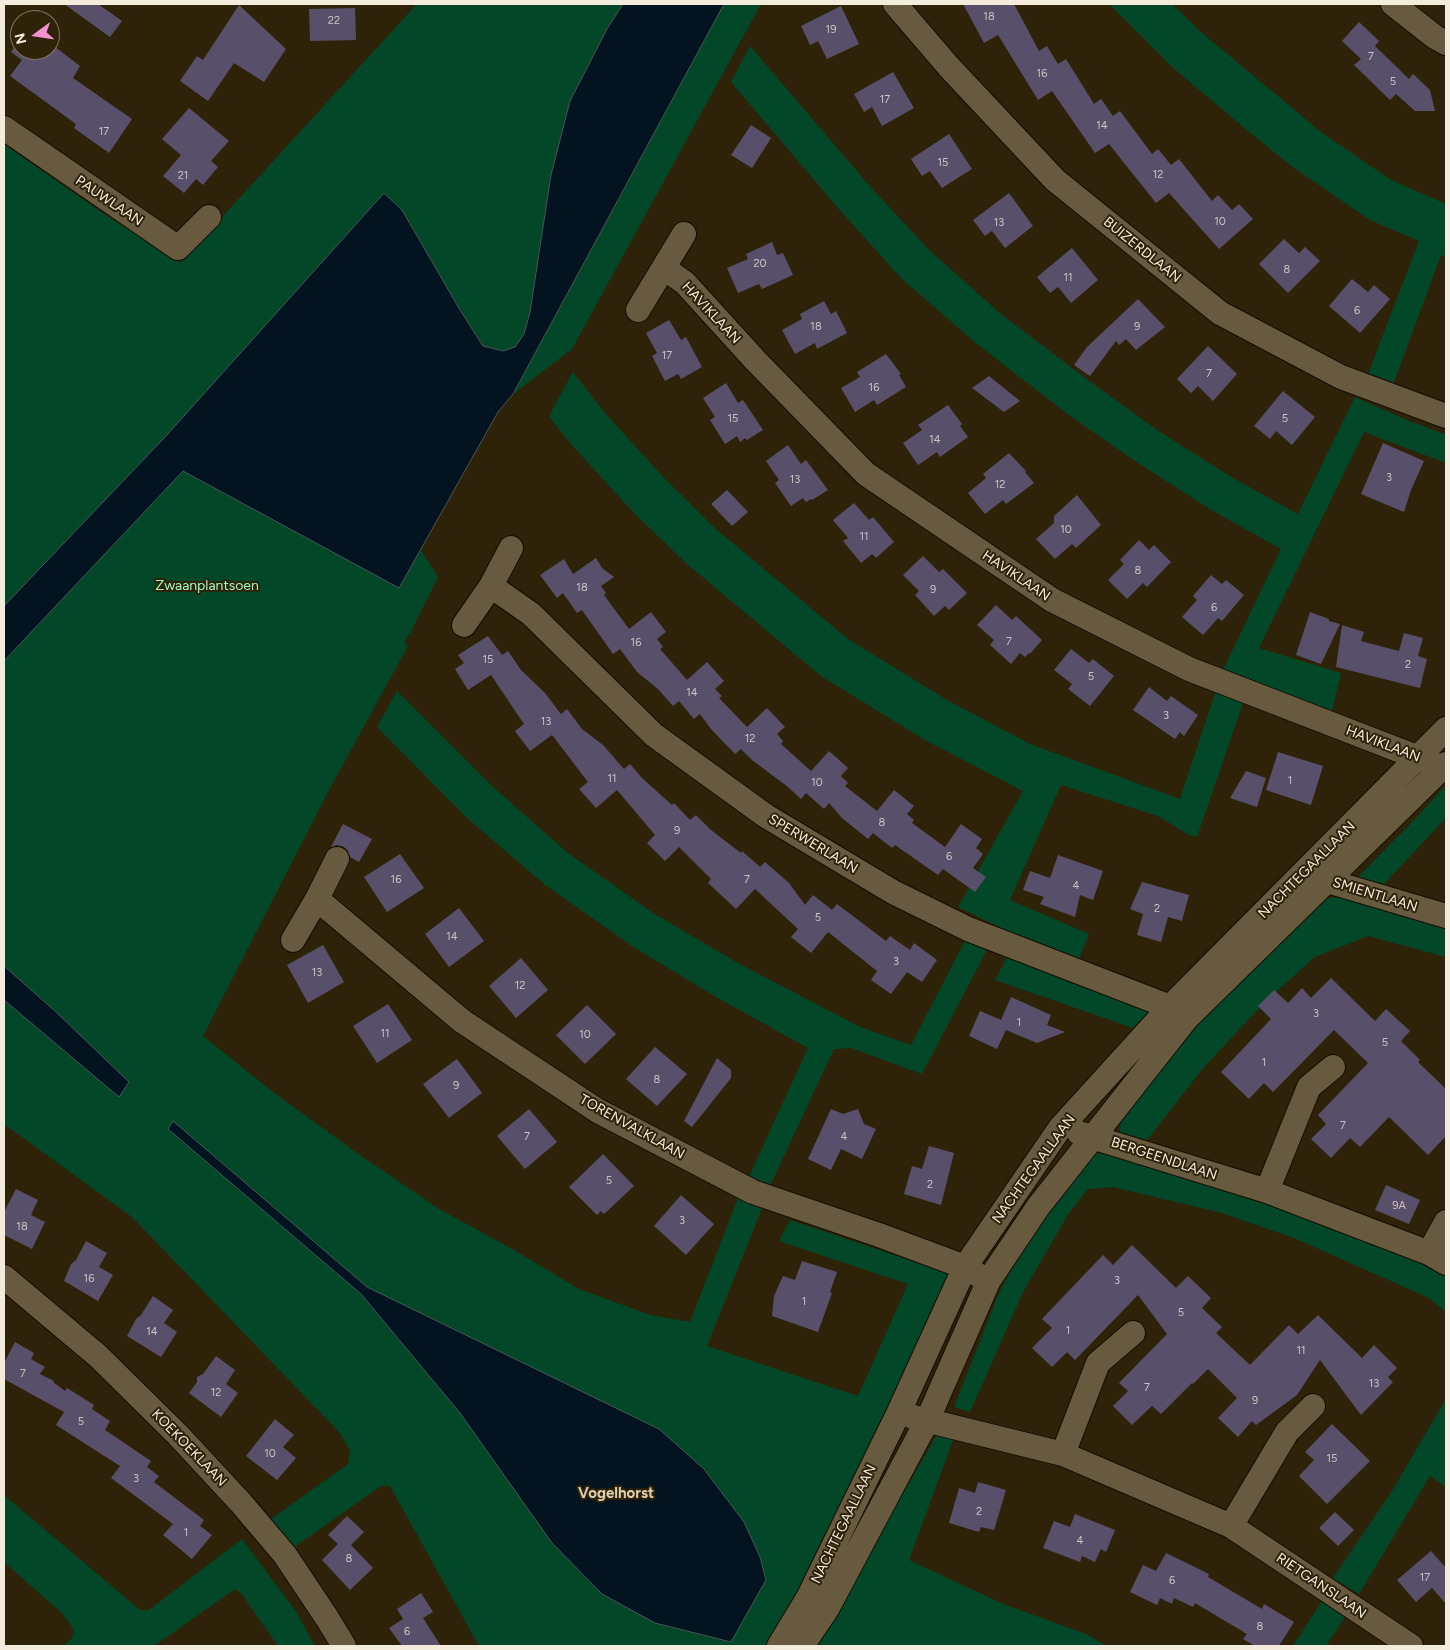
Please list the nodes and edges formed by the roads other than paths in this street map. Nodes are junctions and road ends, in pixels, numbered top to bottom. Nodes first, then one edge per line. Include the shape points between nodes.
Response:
1 (895, 4) edge
2 (1393, 4) edge
3 (1446, 43) edge
4 (4, 128) edge
5 (209, 217) dead end
6 (684, 234) dead end
7 (664, 268) junction
8 (638, 310) dead end
9 (1446, 416) edge
10 (511, 548) dead end
11 (492, 586) junction
12 (464, 625) dead end
13 (1446, 729) edge
14 (1418, 757) junction
15 (1444, 765) edge
16 (337, 859) dead end
17 (1303, 874) junction
18 (1326, 880) junction
19 (317, 899) junction
20 (1446, 916) edge
21 (293, 940) dead end
22 (1178, 1013) junction
23 (1333, 1067) dead end
24 (1060, 1128) junction
25 (1092, 1136) junction
26 (1266, 1191) junction
27 (1446, 1222) edge
28 (1438, 1258) edge
29 (965, 1267) junction
30 (4, 1277) edge
31 (988, 1280) junction
32 (1132, 1333) dead end
33 (1313, 1406) dead end
34 (899, 1412) junction
35 (927, 1421) junction
36 (1063, 1454) junction
37 (1231, 1526) junction
38 (344, 1646) edge
39 (779, 1646) edge
40 (802, 1646) edge
41 (1411, 1646) edge

1 - 9 street, BUIZERDLAAN via 949,67 1056,180 1220,313 1341,377
2 - 3 street
4 - 5 street, PAUWLAAN via 178,248
6 - 7 street
7 - 8 street
7 - 14 street, HAVIKLAAN via 685,283 866,474 1052,600 1189,669
10 - 11 street
11 - 12 street
11 - 22 street, SPERWERLAAN via 531,614 654,735 766,816 893,892 968,929
13 - 14 street, NACHTEGAALLAAN
14 - 15 street, HAVIKLAAN
14 - 17 street, NACHTEGAALLAAN
15 - 18 street, NACHTEGAALLAAN
16 - 19 street
17 - 18 street, SMIENTLAAN
17 - 22 street, NACHTEGAALLAAN
18 - 20 street, SMIENTLAAN
18 - 22 street, NACHTEGAALLAAN
19 - 21 street
19 - 29 street, TORENVALKLAAN via 462,1021 598,1111 753,1192
22 - 24 street, NACHTEGAALLAAN
22 - 25 street, NACHTEGAALLAAN
23 - 26 street via 1309,1087
24 - 25 street, BERGEENDLAAN
24 - 29 street, NACHTEGAALLAAN
25 - 26 street, BERGEENDLAAN
25 - 31 street, NACHTEGAALLAAN
26 - 28 street, BERGEENDLAAN
27 - 28 street, BERGEENDLAAN
29 - 31 street, TORENVALKLAAN
29 - 34 street, NACHTEGAALLAAN
30 - 38 street, KOEKOEKLAAN via 98,1356 241,1503 285,1555
31 - 35 street, NACHTEGAALLAAN
32 - 36 street via 1098,1363
33 - 37 street via 1287,1432
34 - 35 street, RIETGANSLAAN
34 - 39 street, NACHTEGAALLAAN via 808,1598
35 - 36 street, RIETGANSLAAN
35 - 40 street, NACHTEGAALLAAN via 827,1609
36 - 37 street, RIETGANSLAAN
37 - 41 street, RIETGANSLAAN

